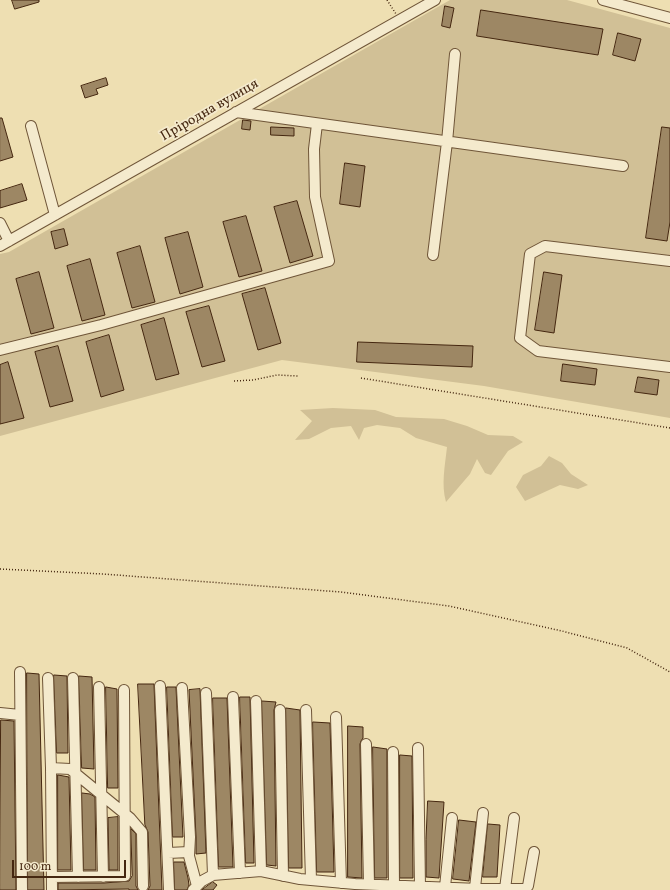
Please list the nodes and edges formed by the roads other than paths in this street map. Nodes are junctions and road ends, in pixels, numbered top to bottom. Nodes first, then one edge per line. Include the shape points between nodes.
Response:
1 (434, 0) edge
2 (603, 0) edge
3 (670, 18) edge
4 (454, 54) dead end
5 (236, 112) junction
6 (317, 124) junction
7 (31, 126) dead end
8 (447, 142) junction
9 (623, 166) dead end
10 (55, 215) junction
11 (0, 223) edge
12 (9, 241) junction
13 (0, 246) edge
14 (433, 255) dead end
15 (670, 261) edge
16 (0, 350) edge
17 (670, 367) edge
18 (20, 672) dead end
19 (48, 678) dead end
20 (73, 678) dead end
21 (160, 686) dead end
22 (100, 687) dead end
23 (182, 688) dead end
24 (124, 690) dead end
25 (206, 693) dead end
26 (233, 697) dead end
27 (256, 701) dead end
28 (280, 710) dead end
29 (306, 710) dead end
30 (0, 713) edge
31 (20, 715) junction
32 (336, 717) dead end
33 (366, 744) dead end
34 (418, 748) dead end
35 (393, 752) dead end
36 (51, 768) junction
37 (76, 773) junction
38 (101, 795) junction
39 (483, 813) dead end
40 (126, 815) junction
41 (452, 818) dead end
42 (514, 818) dead end
43 (189, 852) junction
44 (534, 852) dead end
45 (168, 853) junction
46 (261, 871) junction
47 (240, 873) junction
48 (213, 875) junction
49 (283, 876) junction
50 (52, 877) junction
51 (78, 877) junction
52 (103, 877) junction
53 (311, 880) junction
54 (341, 883) junction
55 (369, 884) junction
56 (144, 886) dead end
57 (394, 886) junction
58 (420, 886) junction
59 (445, 887) junction
60 (195, 888) edge
61 (475, 888) junction
62 (505, 888) junction
63 (22, 890) edge
64 (52, 890) edge
65 (169, 890) edge

1 - 5 street, Пріродна вулиця
2 - 3 street
4 - 8 street
5 - 6 street
5 - 10 street, Пріродна вулиця
6 - 8 street
6 - 16 street via 314,149 315,197 329,261 101,325
7 - 10 street
8 - 9 street
8 - 14 street
10 - 12 street, Пріродна вулиця
11 - 12 street
12 - 13 street, Пріродна вулиця
15 - 17 street via 545,246 530,254 520,338 538,351
18 - 31 street
19 - 36 street
20 - 37 street
21 - 45 street
22 - 38 street
23 - 43 street
24 - 40 street
25 - 48 street
26 - 47 street
27 - 46 street
28 - 49 street
29 - 53 street
30 - 31 street
31 - 63 street
32 - 54 street
33 - 55 street
34 - 58 street
35 - 57 street
36 - 37 street via 70,769
36 - 50 street
37 - 38 street
37 - 51 street
38 - 40 street
38 - 52 street
39 - 61 street
40 - 52 street via 125,876
40 - 56 street via 142,832
41 - 59 street
42 - 62 street
43 - 45 street
43 - 60 street
44 - 62 street via 528,886 525,889
45 - 65 street
46 - 47 street
46 - 49 street
47 - 48 street
48 - 60 street
49 - 53 street
50 - 51 street
50 - 64 street
51 - 52 street
53 - 54 street
54 - 55 street
55 - 57 street
57 - 58 street
58 - 59 street
59 - 61 street
61 - 62 street

